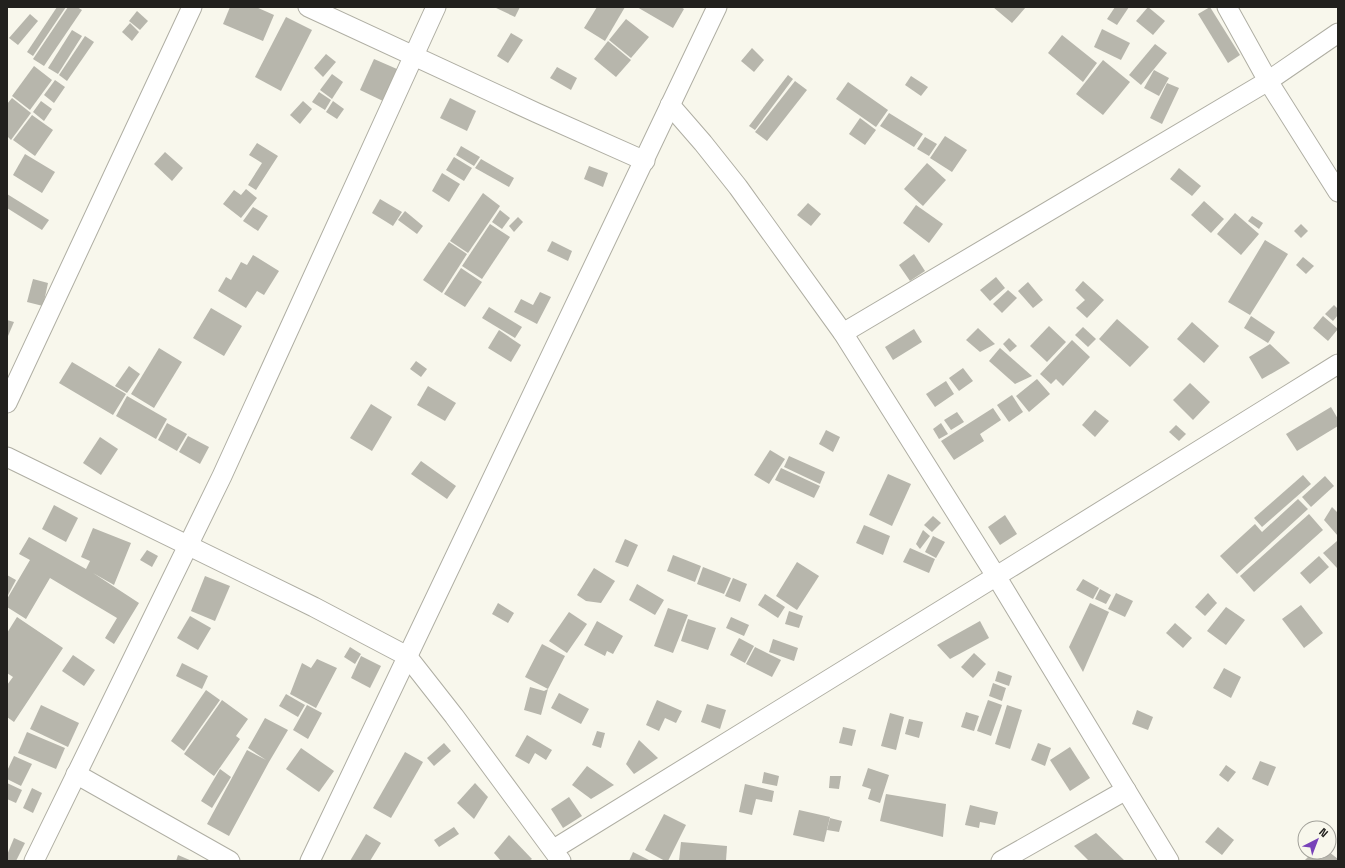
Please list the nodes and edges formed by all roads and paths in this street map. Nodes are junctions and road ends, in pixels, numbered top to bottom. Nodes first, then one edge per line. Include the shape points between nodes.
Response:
1 (192, 7) edge
2 (308, 7) edge
3 (436, 7) edge
4 (717, 7) edge
5 (1227, 7) edge
6 (1338, 33) edge
7 (413, 57) junction
8 (1268, 81) junction
9 (670, 105) junction
10 (645, 161) junction
11 (1338, 192) edge
12 (842, 333) junction
13 (1338, 364) edge
14 (7, 403) edge
15 (7, 457) edge
16 (187, 545) junction
17 (996, 576) junction
18 (407, 656) junction
19 (76, 774) junction
20 (1126, 790) junction
21 (558, 855) edge
22 (34, 861) edge
23 (230, 861) edge
24 (310, 861) edge
25 (1001, 861) edge
26 (1169, 861) edge

1 - 14 street
2 - 7 street
3 - 7 street
4 - 9 street
5 - 8 street
6 - 8 street
7 - 10 street
7 - 16 street via 222,476
8 - 11 street
8 - 12 street
9 - 10 street
9 - 12 street via 704,143 738,188
10 - 18 street
12 - 17 street
13 - 17 street
15 - 16 street
16 - 18 street
16 - 19 street
17 - 20 street
17 - 21 street
18 - 21 street
18 - 24 street
19 - 22 street
19 - 23 street
20 - 25 street
20 - 26 street

